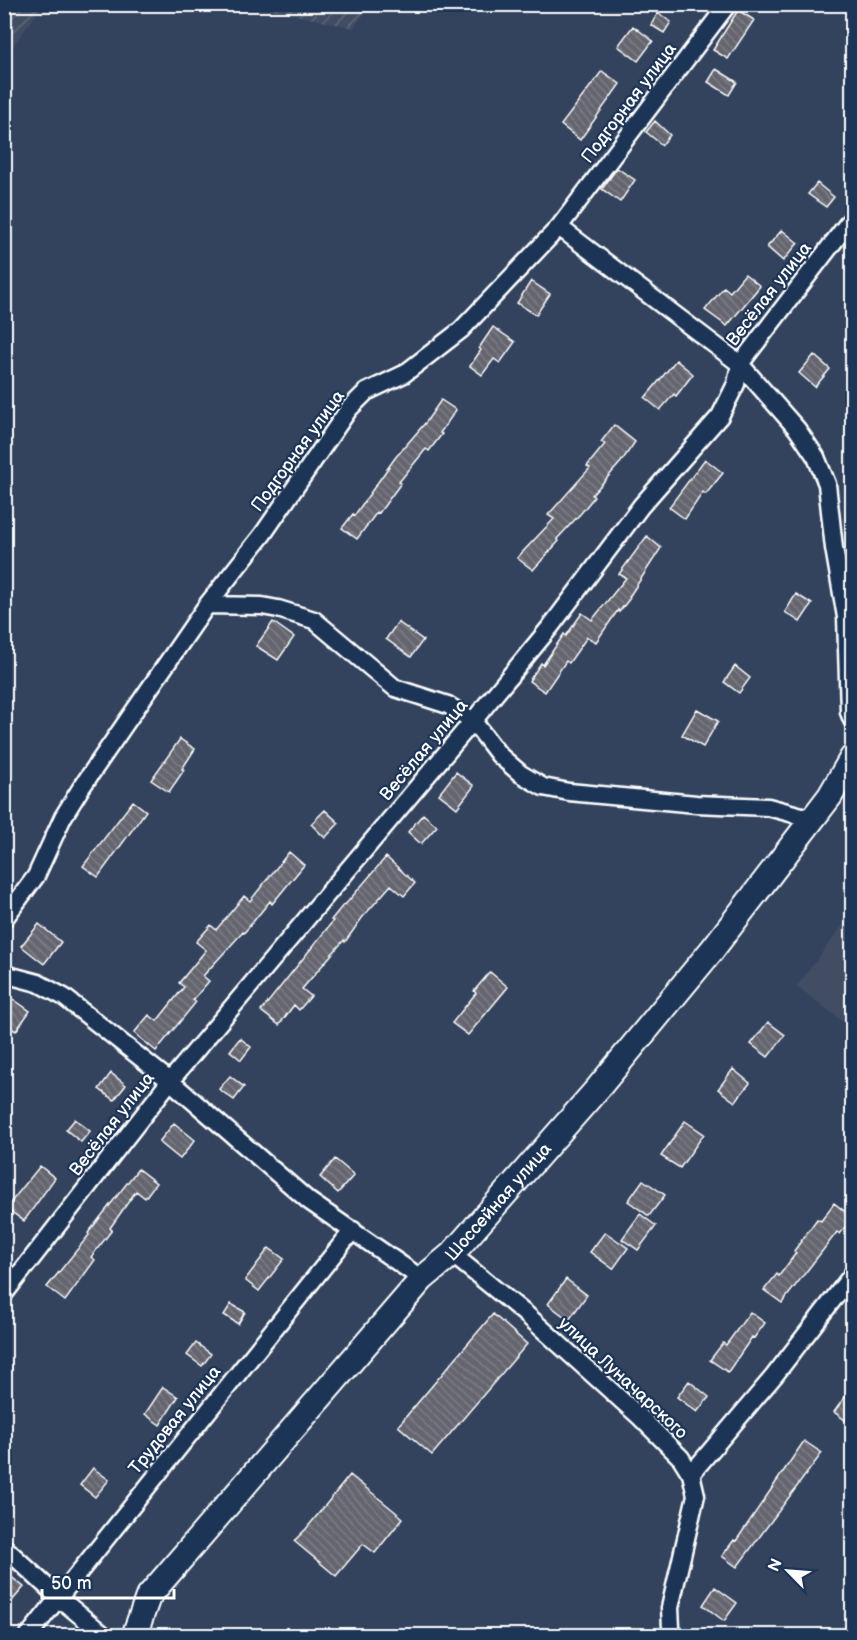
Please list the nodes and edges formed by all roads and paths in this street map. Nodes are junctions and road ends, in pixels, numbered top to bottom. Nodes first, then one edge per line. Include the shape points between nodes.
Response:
1 (728, 4) edge
2 (852, 218) edge
3 (559, 227) junction
4 (740, 364) junction
5 (207, 605) junction
6 (852, 720) edge
7 (473, 722) junction
8 (852, 758) edge
9 (813, 819) junction
10 (4, 919) edge
11 (4, 974) edge
12 (170, 1081) junction
13 (352, 1230) junction
14 (452, 1254) junction
15 (852, 1275) edge
16 (422, 1279) junction
17 (4, 1294) edge
18 (691, 1474) junction
19 (4, 1547) edge
20 (58, 1597) junction
21 (28, 1635) edge
22 (105, 1635) edge
23 (134, 1635) edge
24 (673, 1635) edge

1 - 3 street, Подгорная улица
2 - 4 street, Весёлая улица
3 - 4 street
3 - 5 street, Подгорная улица via 461,330 404,374 366,392 349,409 263,534
4 - 6 street via 797,429 816,457 827,484 846,617
4 - 7 street, Весёлая улица via 736,384 720,416 641,506
5 - 7 street via 262,606 314,620 395,688 448,705
5 - 10 street, Подгорная улица via 81,788 55,832 36,876
7 - 9 street via 499,755 543,787 696,804 768,807
7 - 12 street, Весёлая улица
8 - 9 main road, Шоссейная улица
9 - 14 main road, Шоссейная улица via 614,1069
11 - 12 street via 38,982 64,997
12 - 13 street via 309,1201
12 - 17 street, Весёлая улица
13 - 16 street
13 - 20 street, Трудовая улица
14 - 16 main road, Шоссейная улица
14 - 18 street, улица Луначарского via 640,1417 681,1458
15 - 18 street
16 - 23 main road, Шоссейная улица via 148,1597
18 - 24 street via 696,1495 670,1608
19 - 20 street
20 - 21 street, Трудовая улица
20 - 22 street

